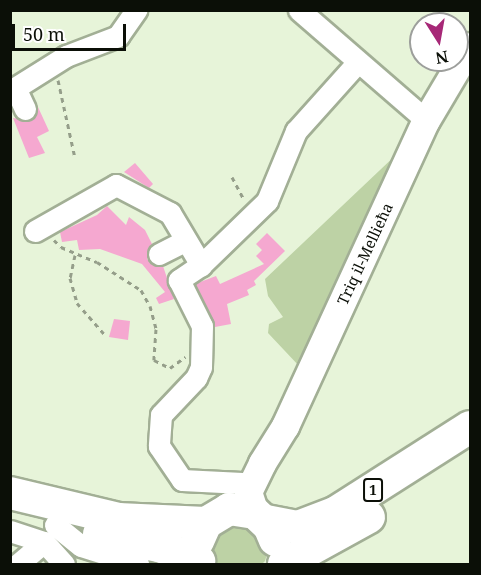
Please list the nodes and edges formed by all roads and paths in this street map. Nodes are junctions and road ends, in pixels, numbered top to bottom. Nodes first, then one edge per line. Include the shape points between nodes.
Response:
1 (136, 10) edge
2 (299, 10) edge
3 (471, 46) edge
4 (357, 63) junction
5 (34, 76) junction
6 (25, 109) dead end
7 (426, 120) junction
8 (75, 158) dead end
9 (232, 177) dead end
10 (151, 189) dead end
11 (170, 213) junction
12 (252, 215) junction
13 (38, 228) joint
14 (185, 241) junction
15 (159, 254) dead end
16 (75, 255) junction
17 (201, 265) junction
18 (202, 331) junction
19 (105, 335) dead end
20 (471, 427) edge
21 (471, 451) edge
22 (261, 463) junction
23 (242, 483) junction
24 (10, 493) edge
25 (10, 513) edge
26 (260, 517) junction
27 (211, 519) junction
28 (10, 531) edge
29 (49, 534) junction
30 (135, 563) edge
31 (200, 563) edge
32 (18, 564) edge
33 (64, 564) edge
34 (273, 564) edge
35 (284, 564) edge

1 - 5 street via 118,36 66,56
2 - 4 street
3 - 7 main road, Triq il-Mellieħa
4 - 7 street
4 - 12 street via 296,131 277,183 267,201
5 - 6 street via 15,88
5 - 8 path via 57,77
7 - 22 main road, Triq il-Mellieħa via 290,417
9 - 12 path
10 - 11 street
11 - 13 street via 116,185
11 - 14 street
12 - 17 street
13 - 16 path
14 - 15 street
14 - 17 street
16 - 18 path via 97,262 141,290 156,329 154,360 162,367 170,368 189,353
16 - 19 path via 70,278 76,303
17 - 18 street via 179,280
18 - 23 street via 199,374 161,415 159,446 182,480
20 - 26 highway, 1 via 335,513 298,526
21 - 35 highway, 1 via 369,517
22 - 23 main road, Triq il-Mellieħa
22 - 26 main road, Triq il-Mellieħa via 248,492
23 - 27 main road, Triq il-Mellieħa
24 - 27 highway via 118,519
25 - 29 highway
26 - 27 highway via 229,509
26 - 34 highway via 276,543
27 - 31 highway via 197,546
28 - 29 street
29 - 30 street
29 - 31 highway via 159,546
29 - 32 street
29 - 33 street

